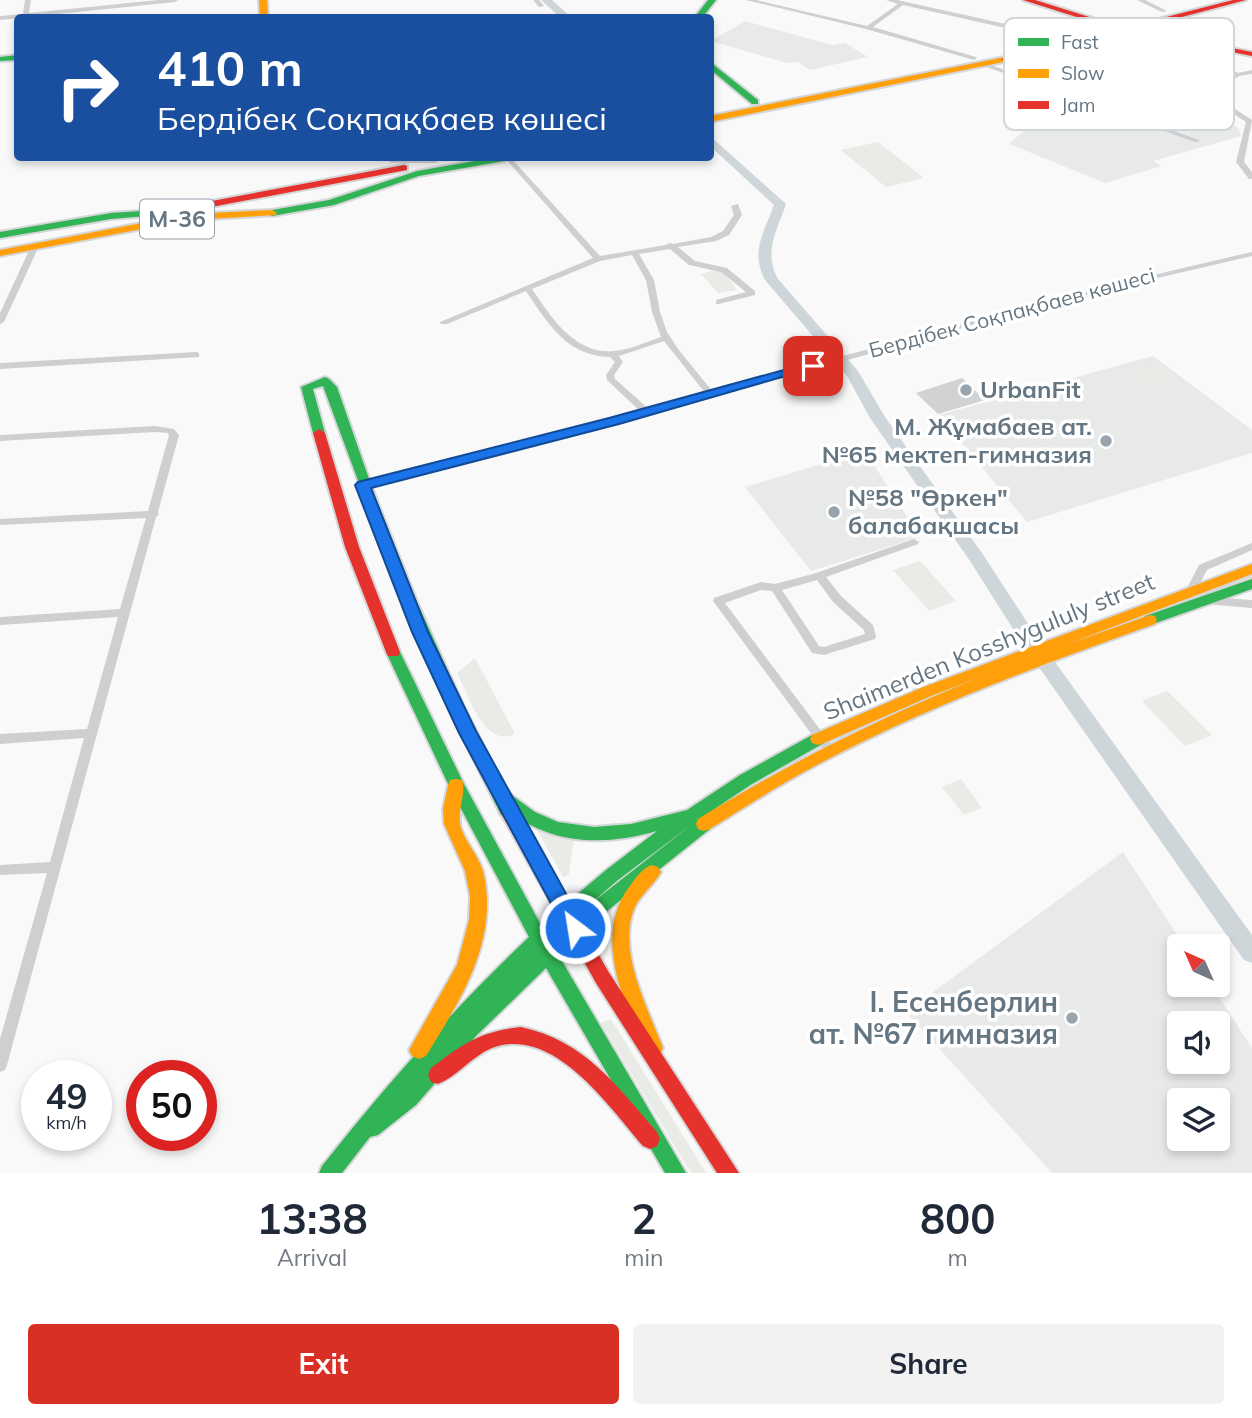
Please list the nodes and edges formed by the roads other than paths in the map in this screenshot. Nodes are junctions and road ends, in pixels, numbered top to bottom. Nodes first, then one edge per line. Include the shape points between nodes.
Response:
1 (175, 0) edge
2 (536, 0) edge
3 (712, 0) edge
4 (748, 0) edge
5 (889, 0) edge
6 (1027, 0) edge
7 (1140, 0) edge
8 (1210, 0) edge
9 (1241, 0) edge
10 (902, 3) junction
11 (541, 6) dead end
12 (1164, 11) junction
13 (44, 14) edge
14 (701, 14) edge
15 (1087, 18) edge
16 (1138, 18) edge
17 (1170, 18) edge
18 (1004, 26) edge
19 (868, 28) junction
20 (1234, 51) edge
21 (1252, 54) edge
22 (1004, 55) edge
23 (979, 61) junction
24 (714, 67) edge
25 (1004, 70) edge
26 (1252, 72) edge
27 (1234, 73) edge
28 (1237, 75) junction
29 (1234, 77) edge
30 (759, 106) junction
31 (714, 110) edge
32 (1234, 112) edge
33 (714, 117) edge
34 (1250, 122) edge
35 (1167, 130) edge
36 (1197, 141) dead end
37 (443, 161) edge
38 (490, 161) edge
39 (509, 161) edge
40 (1252, 177) edge
41 (735, 206) dead end
42 (156, 213) junction
43 (188, 213) junction
44 (0, 235) edge
45 (0, 243) edge
46 (670, 245) junction
47 (35, 246) junction
48 (633, 252) junction
49 (0, 253) edge
50 (1252, 254) edge
51 (598, 260) junction
52 (528, 289) junction
53 (719, 302) dead end
54 (0, 322) edge
55 (444, 322) dead end
56 (666, 338) junction
57 (613, 354) junction
58 (196, 355) dead end
59 (0, 366) edge
60 (711, 395) junction
61 (647, 412) junction
62 (0, 438) edge
63 (363, 485) junction
64 (154, 514) junction
65 (0, 522) edge
66 (914, 542) dead end
67 (1252, 546) edge
68 (1252, 569) edge
69 (819, 576) junction
70 (1252, 584) edge
71 (775, 587) junction
72 (1189, 592) junction
73 (1209, 601) junction
74 (1252, 604) edge
75 (125, 613) junction
76 (0, 621) edge
77 (1060, 646) junction
78 (91, 733) junction
79 (0, 738) edge
80 (825, 744) junction
81 (456, 785) junction
82 (499, 795) junction
83 (703, 810) junction
84 (663, 857) junction
85 (55, 866) junction
86 (0, 870) edge
87 (565, 912) junction
88 (575, 928) junction
89 (536, 938) junction
90 (545, 956) junction
91 (6, 1025) edge
92 (0, 1065) edge
93 (660, 1069) junction
94 (397, 1086) junction
95 (409, 1098) junction
96 (348, 1146) junction
97 (666, 1156) junction
98 (329, 1173) edge
99 (676, 1173) edge
100 (729, 1173) edge

1 - 13 street
2 - 11 street
3 - 14 main road
4 - 19 street
5 - 10 street
6 - 15 main road
7 - 12 street
8 - 12 main road
9 - 17 main road
10 - 18 street
10 - 19 street
12 - 16 main road
19 - 23 street
20 - 21 main road
22 - 23 main road
23 - 25 street
23 - 30 main road
24 - 30 main road
26 - 28 street
27 - 28 street
28 - 29 street
30 - 31 main road
30 - 33 main road
32 - 34 street
34 - 40 street via 1240,162
35 - 36 street
37 - 43 main road, M-36
38 - 43 main road, M-36 via 405,177 331,204 291,211
39 - 51 street
41 - 46 street via 738,215 726,233
42 - 43 main road, M-36
42 - 44 main road
42 - 45 main road, M-36
43 - 47 main road, M-36
46 - 48 street
46 - 53 street via 692,263 724,270 752,293
47 - 49 main road, M-36
47 - 54 street
48 - 51 street
48 - 56 street via 651,278
50 - 60 street, Бердібек Соқпақбаев көшесі via 1172,271
51 - 52 street
52 - 55 street
52 - 57 street via 565,339
56 - 57 street
56 - 60 street
57 - 61 street via 619,362 611,380
58 - 59 street
60 - 61 street
61 - 63 street
62 - 64 street via 171,431 174,435
63 - 81 main road via 331,387 321,381 307,387 360,569
63 - 82 main road via 420,632
64 - 65 street
64 - 75 street
66 - 69 street
67 - 72 street via 1203,568
68 - 72 main road, Shaimerden Kosshygululy street
69 - 71 street
69 - 71 street via 869,628 870,636 816,650
70 - 73 main road, Shaimerden Kosshygululy street
71 - 80 street via 761,586 718,601
72 - 77 main road, Shaimerden Kosshygululy street
73 - 74 street
73 - 77 main road, Shaimerden Kosshygululy street
75 - 76 street
75 - 78 street
77 - 80 main road, Shaimerden Kosshygululy street via 888,707
78 - 79 street
78 - 85 street
80 - 83 main road, Shaimerden Kosshygululy street via 765,768
80 - 84 main road, Shaimerden Kosshygululy street via 699,827
81 - 89 main road
81 - 94 main road via 451,817 474,870 480,897 475,945 465,972
82 - 83 main road via 543,824 577,833 634,832
82 - 87 main road
83 - 87 main road, Shaimerden Kosshygululy street
84 - 88 main road, Shaimerden Kosshygululy street
84 - 93 main road via 625,908 620,929 621,949
85 - 86 street
85 - 91 street
87 - 88 main road
87 - 89 main road, Shaimerden Kosshygululy street
88 - 90 main road, Shaimerden Kosshygululy street
88 - 93 main road
89 - 90 main road
89 - 94 main road, Shaimerden Kosshygululy street via 455,1018
90 - 95 main road, Shaimerden Kosshygululy street via 470,1029
90 - 97 main road
91 - 92 street
93 - 100 main road
94 - 96 main road, Shaimerden Kosshygululy street
95 - 96 main road, Shaimerden Kosshygululy street
95 - 97 main road via 464,1055 496,1038 529,1036 565,1052
96 - 98 main road, Shaimerden Kosshygululy street
97 - 99 main road

